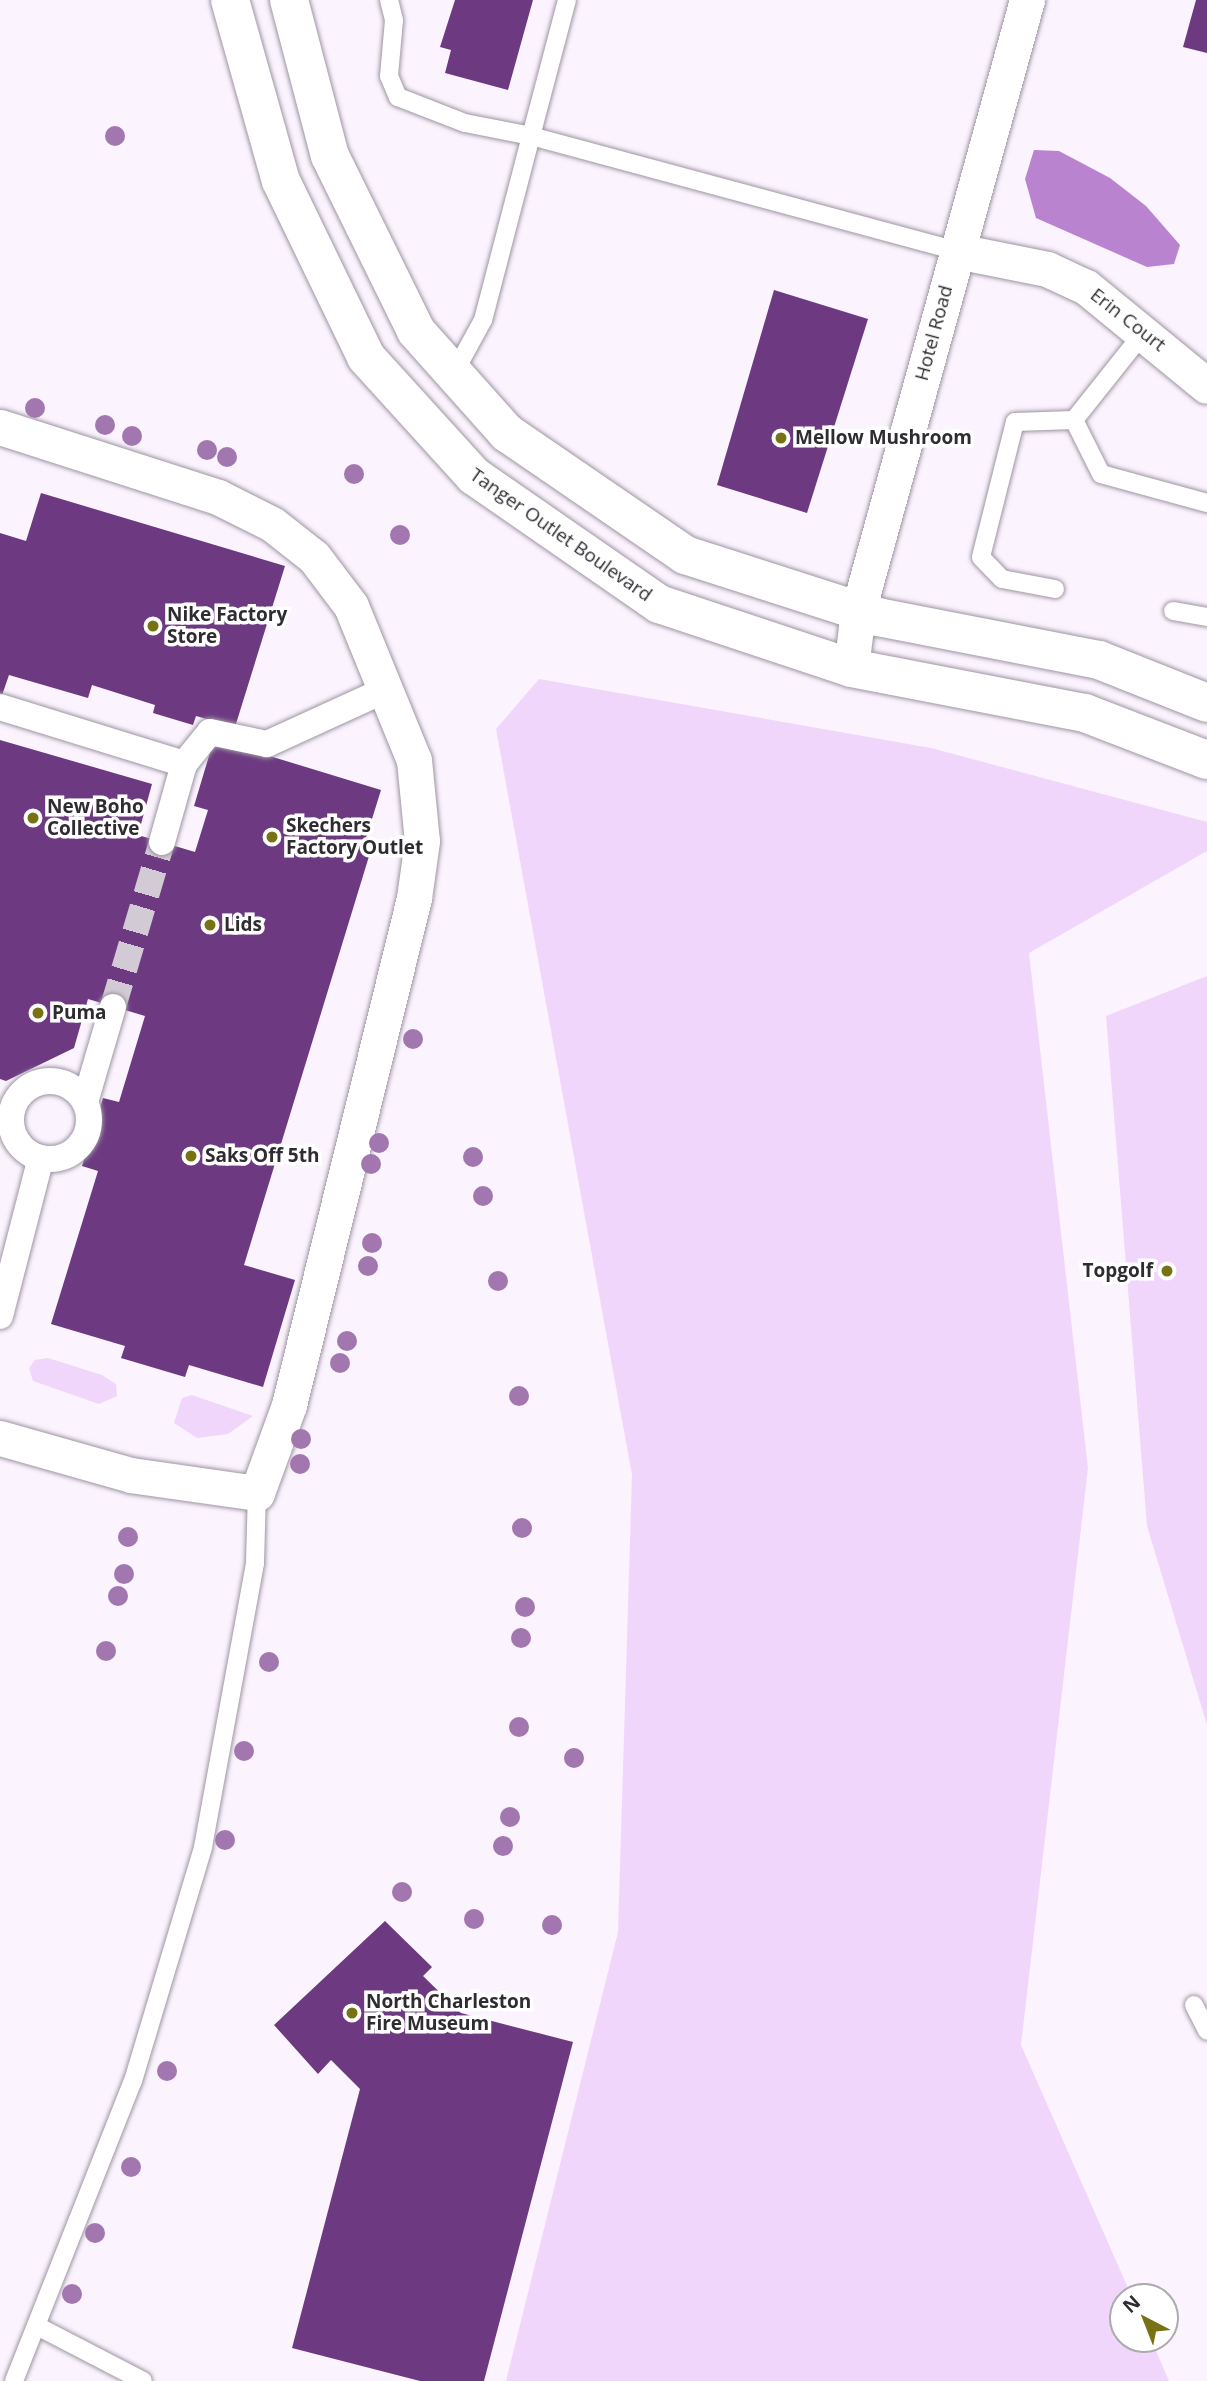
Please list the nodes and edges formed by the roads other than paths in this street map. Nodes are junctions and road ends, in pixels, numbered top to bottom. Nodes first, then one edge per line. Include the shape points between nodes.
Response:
1 (230, 0) edge
2 (289, 0) edge
3 (389, 0) edge
4 (567, 0) edge
5 (1027, 0) edge
6 (531, 136) junction
7 (957, 251) junction
8 (1144, 332) junction
9 (454, 373) junction
10 (1207, 386) edge
11 (1074, 420) junction
12 (0, 427) edge
13 (1207, 503) edge
14 (1055, 589) dead end
15 (858, 611) junction
16 (1173, 611) dead end
17 (1207, 617) edge
18 (851, 668) junction
19 (385, 690) junction
20 (1207, 703) edge
21 (0, 708) edge
22 (1207, 760) edge
23 (184, 764) junction
24 (162, 842) tunnel mouth
25 (113, 1007) tunnel mouth
26 (85, 1102) junction
27 (6, 1110) edge
28 (41, 1158) junction
29 (0, 1316) edge
30 (0, 1438) edge
31 (257, 1493) junction
32 (1194, 2005) dead end
33 (1207, 2031) edge
34 (37, 2326) junction
35 (14, 2381) edge
36 (143, 2381) edge

1 - 18 street, Tanger Outlet Boulevard via 281,181 366,357 474,476 659,604
2 - 9 street via 330,156 416,331
3 - 6 lane via 394,20 389,76 398,97 465,123
4 - 6 lane
5 - 7 street, Hotel Road
6 - 7 lane
6 - 9 lane via 483,320
7 - 8 street, Erin Court via 1047,269 1086,287
7 - 15 street, Hotel Road
8 - 10 street, Erin Court
8 - 11 lane
9 - 15 street via 507,433 685,555
11 - 13 lane via 1101,474
11 - 14 lane via 1014,422 981,557 1002,579
12 - 19 street via 218,497 272,524 314,557 351,606
15 - 18 street, Hotel Road
15 - 20 street via 1099,660
16 - 17 lane
18 - 22 street, Tanger Outlet Boulevard via 1085,713
19 - 23 street via 267,744 211,732
19 - 31 street via 414,760 422,841 414,898 289,1405
21 - 23 street
23 - 24 street
25 - 26 street
26 - 27 street via 69,1085 46,1080 24,1090
26 - 28 street via 89,1127 77,1149 54,1159
27 - 28 street via 17,1141
28 - 29 street
30 - 31 street via 131,1475
31 - 34 lane via 255,1563 203,1847 133,2081
32 - 33 lane
34 - 35 lane
34 - 36 lane

